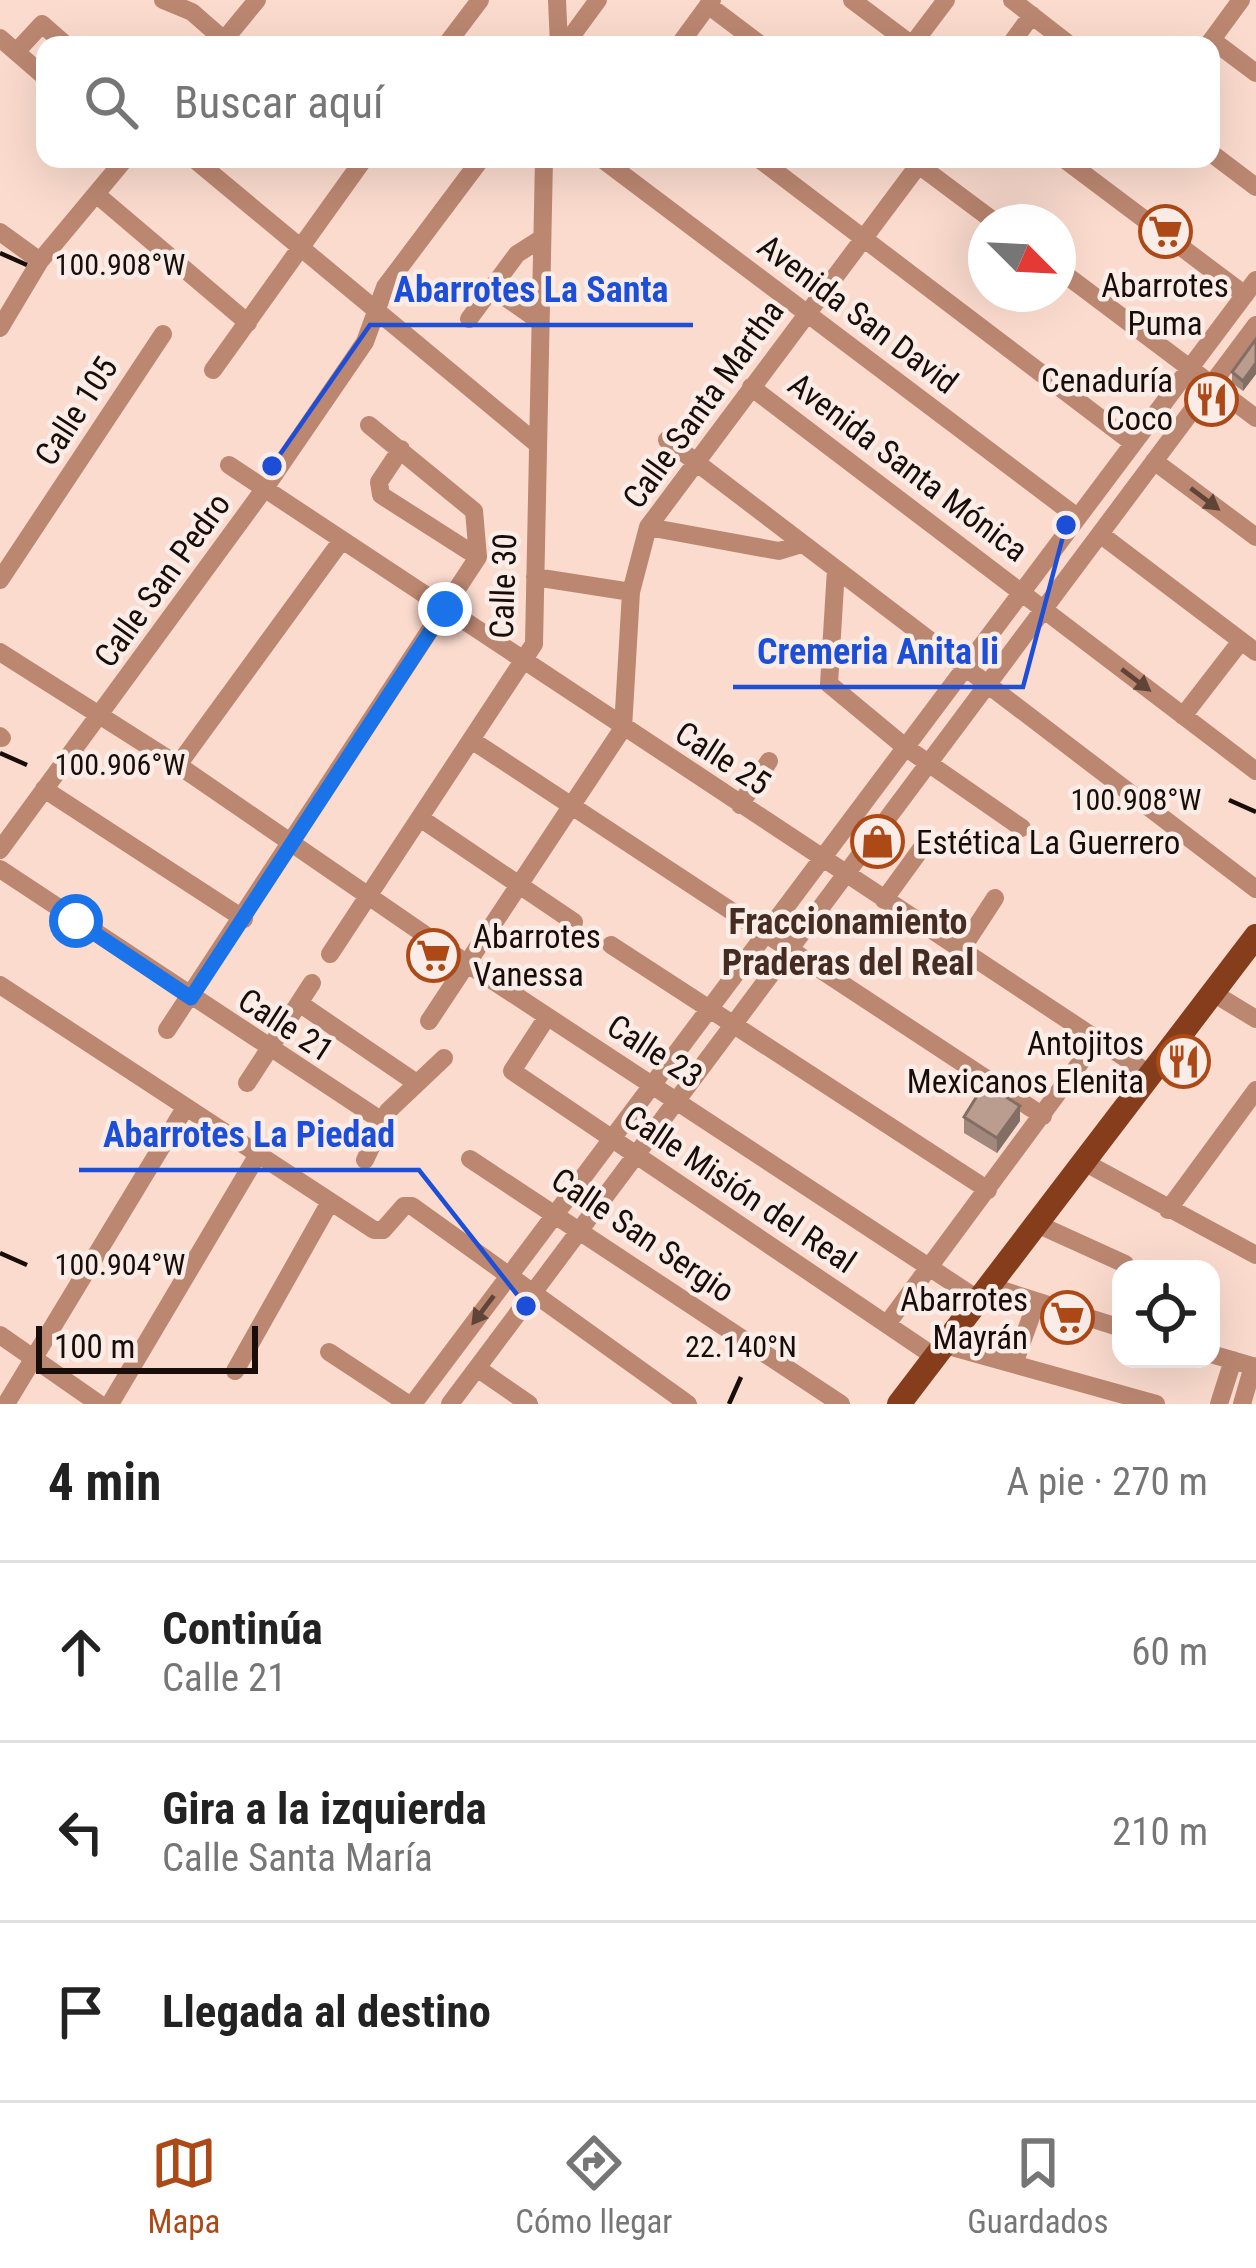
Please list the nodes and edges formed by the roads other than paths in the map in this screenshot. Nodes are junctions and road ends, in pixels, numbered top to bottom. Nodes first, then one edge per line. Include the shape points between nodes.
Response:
1 (163, 0) edge
2 (257, 0) edge
3 (480, 0) edge
4 (557, 0) edge
5 (598, 0) edge
6 (852, 0) edge
7 (946, 0) edge
8 (1012, 0) edge
9 (1241, 0) edge
10 (710, 3) edge
11 (1032, 15) junction
12 (56, 36) edge
13 (215, 36) edge
14 (228, 36) edge
15 (454, 36) edge
16 (561, 36) edge
17 (569, 36) edge
18 (686, 36) edge
19 (750, 36) edge
20 (900, 36) edge
21 (919, 36) edge
22 (1017, 36) edge
23 (1059, 36) edge
24 (1214, 36) edge
25 (0, 38) edge
26 (1220, 49) edge
27 (16, 52) junction
28 (36, 69) edge
29 (1256, 73) edge
30 (1220, 160) edge
31 (117, 168) edge
32 (204, 168) edge
33 (357, 168) edge
34 (474, 168) edge
35 (543, 168) edge
36 (614, 168) edge
37 (771, 168) edge
38 (913, 168) edge
39 (927, 168) edge
40 (1077, 168) edge
41 (1256, 187) edge
42 (95, 194) junction
43 (972, 204) edge
44 (0, 232) edge
45 (863, 238) junction
46 (539, 240) junction
47 (298, 250) junction
48 (40, 261) junction
49 (1076, 282) edge
50 (492, 287) junction
51 (1251, 288) edge
52 (376, 312) junction
53 (807, 313) junction
54 (469, 320) dead end
55 (538, 320) junction
56 (248, 323) junction
57 (1256, 325) edge
58 (0, 328) edge
59 (163, 334) dead end
60 (1190, 368) junction
61 (213, 370) dead end
62 (1211, 384) junction
63 (751, 387) junction
64 (1256, 418) edge
65 (370, 425) dead end
66 (667, 440) dead end
67 (536, 443) junction
68 (1132, 443) junction
69 (401, 449) junction
70 (695, 460) junction
71 (1154, 460) junction
72 (229, 465) dead end
73 (265, 488) junction
74 (1077, 517) junction
75 (647, 527) junction
76 (1100, 534) junction
77 (1256, 537) edge
78 (342, 540) junction
79 (802, 544) junction
80 (478, 557) junction
81 (836, 569) junction
82 (535, 577) junction
83 (0, 580) edge
84 (1022, 591) junction
85 (631, 592) junction
86 (445, 609) junction
87 (1043, 609) junction
88 (1249, 646) edge
89 (0, 652) edge
90 (525, 664) junction
91 (965, 667) junction
92 (988, 684) junction
93 (101, 716) junction
94 (1184, 716) junction
95 (623, 728) junction
96 (473, 741) junction
97 (905, 747) junction
98 (769, 761) dead end
99 (928, 764) junction
100 (178, 765) junction
101 (1256, 771) edge
102 (44, 789) junction
103 (740, 805) junction
104 (572, 808) junction
105 (420, 818) junction
106 (1022, 828) dead end
107 (294, 844) junction
108 (921, 849) dead end
109 (0, 850) edge
110 (821, 858) junction
111 (0, 869) edge
112 (845, 874) junction
113 (519, 887) junction
114 (1256, 889) edge
115 (369, 897) junction
116 (995, 898) dead end
117 (884, 900) junction
118 (244, 919) junction
119 (574, 922) dead end
120 (766, 933) junction
121 (1256, 936) edge
122 (611, 945) dead end
123 (789, 949) junction
124 (961, 950) junction
125 (330, 954) dead end
126 (466, 963) junction
127 (312, 983) dead end
128 (0, 985) edge
129 (1213, 993) junction
130 (191, 998) junction
131 (299, 1003) junction
132 (707, 1011) junction
133 (547, 1017) junction
134 (1256, 1019) edge
135 (429, 1022) dead end
136 (731, 1027) junction
137 (167, 1030) dead end
138 (1097, 1040) junction
139 (269, 1051) junction
140 (444, 1058) dead end
141 (1150, 1075) junction
142 (247, 1082) dead end
143 (416, 1082) junction
144 (652, 1084) junction
145 (1256, 1090) edge
146 (676, 1101) junction
147 (185, 1108) junction
148 (1043, 1116) junction
149 (382, 1121) junction
150 (611, 1139) junction
151 (636, 1155) junction
152 (257, 1156) junction
153 (470, 1159) dead end
154 (365, 1160) dead end
155 (1084, 1162) junction
156 (988, 1190) junction
157 (329, 1202) junction
158 (1168, 1210) junction
159 (556, 1212) junction
160 (1036, 1224) junction
161 (580, 1229) junction
162 (1254, 1251) edge
163 (1116, 1260) edge
164 (930, 1268) junction
165 (510, 1274) junction
166 (984, 1293) junction
167 (532, 1294) junction
168 (1036, 1303) junction
169 (887, 1324) junction
170 (1112, 1325) edge
171 (0, 1335) edge
172 (940, 1351) junction
173 (329, 1352) dead end
174 (1220, 1356) edge
175 (35, 1357) junction
176 (1233, 1360) junction
177 (1014, 1364) junction
178 (1255, 1366) edge
179 (477, 1368) junction
180 (235, 1371) dead end
181 (6, 1404) edge
182 (99, 1404) edge
183 (110, 1404) edge
184 (410, 1404) edge
185 (450, 1404) edge
186 (529, 1404) edge
187 (688, 1404) edge
188 (841, 1404) edge
189 (899, 1404) edge
190 (1156, 1404) edge
191 (1219, 1404) edge
192 (1242, 1404) edge

1 - 13 street via 192,12
2 - 14 street
3 - 15 street
4 - 16 street
5 - 17 street
6 - 20 street
7 - 21 street
8 - 11 street
9 - 24 street
10 - 18 street
10 - 19 street
11 - 22 street
11 - 23 street
12 - 27 street via 42,24
25 - 27 street
26 - 29 street
27 - 28 street
30 - 41 street
31 - 42 street
32 - 47 street
33 - 47 street
34 - 52 street, Calle San Pedro via 386,286
35 - 46 street, Calle 30
36 - 53 street, Avenida San David
37 - 45 street
38 - 45 street, Calle Santa Martha
39 - 43 street
40 - 51 street
42 - 48 street
42 - 56 street
44 - 48 street
45 - 53 street, Calle Santa Martha
45 - 68 street
46 - 50 street
46 - 55 street, Calle 30
47 - 52 street
47 - 56 street
48 - 58 street
49 - 60 street
50 - 54 street
50 - 55 street
51 - 60 street
52 - 67 street
52 - 73 street, Calle San Pedro via 365,342
53 - 63 street, Calle Santa Martha
53 - 74 street, Avenida San David
55 - 67 street, Calle 30
56 - 61 street
57 - 62 street
59 - 83 street, Calle 105
60 - 62 street
60 - 68 street
62 - 64 street
62 - 71 street
63 - 70 street, Calle Santa Martha
63 - 84 street, Avenida Santa Mónica
65 - 69 street
66 - 70 street
67 - 82 street, Calle 30
68 - 74 street
69 - 80 street via 474,511
69 - 80 street via 379,482 381,495
70 - 75 street, Calle Santa Martha
70 - 79 street
71 - 76 street
71 -> 77 street
72 - 73 street, Calle 25
73 - 78 street, Calle 25
73 - 93 street, Calle San Pedro
74 - 84 street
75 - 79 street via 778,550
75 - 85 street, Calle Santa Martha
76 - 87 street
76 - 88 street
78 - 86 street, Calle 25
78 - 100 street
79 - 81 street
80 - 86 street
81 - 91 street
81 - 97 street via 829,684
82 - 85 street
82 - 90 street, Calle 30 via 534,644
84 - 87 street, Avenida Santa Mónica
84 - 91 street
85 - 95 street, Calle Santa Martha
86 - 90 street, Calle 25
86 - 107 street
87 - 92 street
87 -> 94 street, Avenida Santa Mónica
88 - 94 street
89 - 93 street, Calle 23
90 - 95 street, Calle 25
90 - 96 street, Calle 30
91 - 92 street
91 - 97 street
92 - 99 street
92 - 114 street
93 - 100 street, Calle 23
93 - 102 street, Calle San Pedro
94 - 101 street, Avenida Santa Mónica
95 - 103 street, Calle 25
95 - 104 street, Calle Santa Martha
96 - 104 street
96 - 105 street, Calle 30
97 - 99 street
97 - 110 street
98 - 103 street
99 - 106 street
99 - 112 street
100 - 107 street, Calle 23
102 - 109 street, Calle San Pedro
102 - 118 street
103 - 110 street, Calle 25
104 - 113 street, Calle Santa Martha
104 - 120 street
105 - 113 street
105 - 115 street, Calle 30
107 - 115 street, Calle 23
107 - 118 street
108 - 117 street
110 - 112 street, Calle 25
110 - 120 street
111 - 130 street, Calle 21
112 - 117 street, Calle 25
112 - 123 street
113 - 119 street
113 - 126 street, Calle Santa Martha
115 - 125 street, Calle 30
115 - 126 street, Calle 23
116 - 124 street
117 - 124 street, Calle 25
118 - 130 street
120 - 123 street
120 - 132 street
121 - 129 main road
122 - 132 street
123 - 136 street
123 - 148 street
124 - 138 street, Calle 25
126 - 133 street, Calle 23
126 - 135 street, Calle Santa Martha
127 - 131 street
128 - 147 street
129 - 134 street
129 - 141 main road
130 - 137 street
130 - 139 street, Calle 21
131 - 139 street
131 - 143 street, Calle 21
132 - 136 street
132 - 144 street
133 - 144 street, Calle 23
133 - 150 street, Calle Misión del Real via 512,1071
136 - 146 street
136 - 156 street
138 - 141 street, Calle 25
138 - 148 street
139 - 142 street
139 - 149 street, Calle 21
140 - 143 street
141 - 155 main road
143 - 149 street
144 - 146 street, Calle 23
144 - 150 street
145 - 158 street
146 - 151 street
146 - 164 street, Calle 23
147 - 152 street
147 - 175 street
148 - 156 street
149 - 154 street
150 - 151 street, Calle Misión del Real
150 - 159 street
151 - 161 street
151 - 169 street, Calle Misión del Real
152 - 157 street
152 - 183 street
153 - 159 street, Calle San Sergio
155 - 158 street
155 - 160 main road
156 - 164 street
157 - 165 street via 378,1231 412,1206
157 - 180 street
158 - 162 street
159 - 161 street, Calle San Sergio
159 - 165 street
160 - 163 street
160 - 166 main road
161 - 167 street
161 - 188 street, Calle San Sergio
164 - 166 street, Calle 23
164 - 169 street
165 - 167 street
165 -> 184 street
166 - 168 street, Calle 23
166 - 172 main road
167 - 179 street
167 - 187 street
168 - 170 street, Calle 23
168 - 177 street
169 - 172 street, Calle Misión del Real
171 - 175 street
172 - 177 street, Calle Misión del Real
172 - 189 main road
173 - 184 street
174 - 176 street
175 - 181 street
175 - 182 street
176 - 178 street
176 - 191 street
177 - 190 street, Calle Misión del Real
178 - 192 street
179 - 185 street
179 - 186 street

